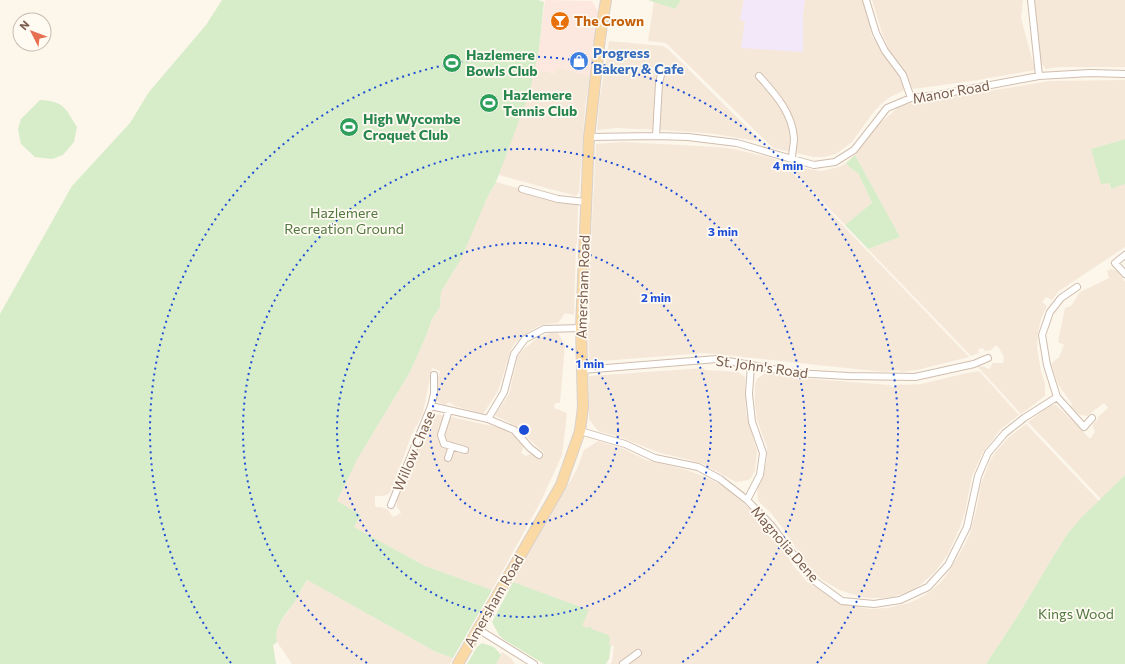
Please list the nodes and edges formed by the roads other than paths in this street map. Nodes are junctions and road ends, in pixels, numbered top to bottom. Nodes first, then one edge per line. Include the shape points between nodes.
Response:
1 (606, 0) edge
2 (866, 0) edge
3 (1031, 0) edge
4 (660, 69) dead end
5 (1125, 74) edge
6 (759, 76) dead end
7 (1039, 76) junction
8 (911, 98) junction
9 (656, 136) junction
10 (589, 137) junction
11 (792, 159) junction
12 (522, 189) dead end
13 (586, 202) junction
14 (1125, 255) edge
15 (1125, 274) edge
16 (1077, 287) dead end
17 (581, 328) junction
18 (988, 358) dead end
19 (751, 365) junction
20 (582, 370) junction
21 (434, 375) dead end
22 (1057, 397) junction
23 (431, 406) junction
24 (449, 410) junction
25 (1092, 418) dead end
26 (488, 419) junction
27 (580, 431) junction
28 (452, 446) junction
29 (465, 450) dead end
30 (539, 455) dead end
31 (448, 458) dead end
32 (747, 500) junction
33 (391, 505) dead end
34 (478, 629) junction
35 (638, 653) dead end
36 (524, 661) edge
37 (458, 664) edge
38 (534, 664) edge
39 (623, 664) edge

1 - 10 main road, Amersham Road
2 - 8 street via 876,33 885,51 903,75
3 - 7 street
4 - 9 street
5 - 7 street, Manor Road
6 - 11 street via 789,116 794,138
7 - 8 street, Manor Road
8 - 11 street, Manor Road via 887,108 854,150 835,162 814,165
9 - 10 street, Manor Road
9 - 11 street, Manor Road via 737,143
10 - 13 main road, Amersham Road
12 - 13 street via 558,199
13 - 17 main road, Amersham Road
14 - 15 street via 1115,263
16 - 22 street via 1061,298 1050,312 1042,335 1047,365
17 - 20 main road, Amersham Road
17 - 26 street via 544,329 525,339 514,354 504,392
18 - 19 street, St. John's Road via 974,364 915,377 795,373
19 - 20 street, St. John's Road via 717,359
19 - 32 street via 749,394 752,422 763,453 760,475
20 - 27 main road, Amersham Road via 583,407
21 - 23 street
22 - 25 street via 1084,427
22 - 32 street, Magnolia Dene via 1005,433 988,453 978,476 967,527 948,565 928,587 900,600 874,604 842,601 813,580 771,525
23 - 24 street, Willow Chase
23 - 33 street, Willow Chase
24 - 26 street, Willow Chase
24 - 28 street via 441,435 444,444
26 - 30 street, Willow Chase via 514,430
27 - 32 street, Magnolia Dene via 625,444 655,458 698,467 720,479
27 - 34 main road, Amersham Road via 561,485
28 - 29 street
28 - 31 street
34 - 36 street
34 - 37 main road, Amersham Road
35 - 39 street
36 - 38 street

